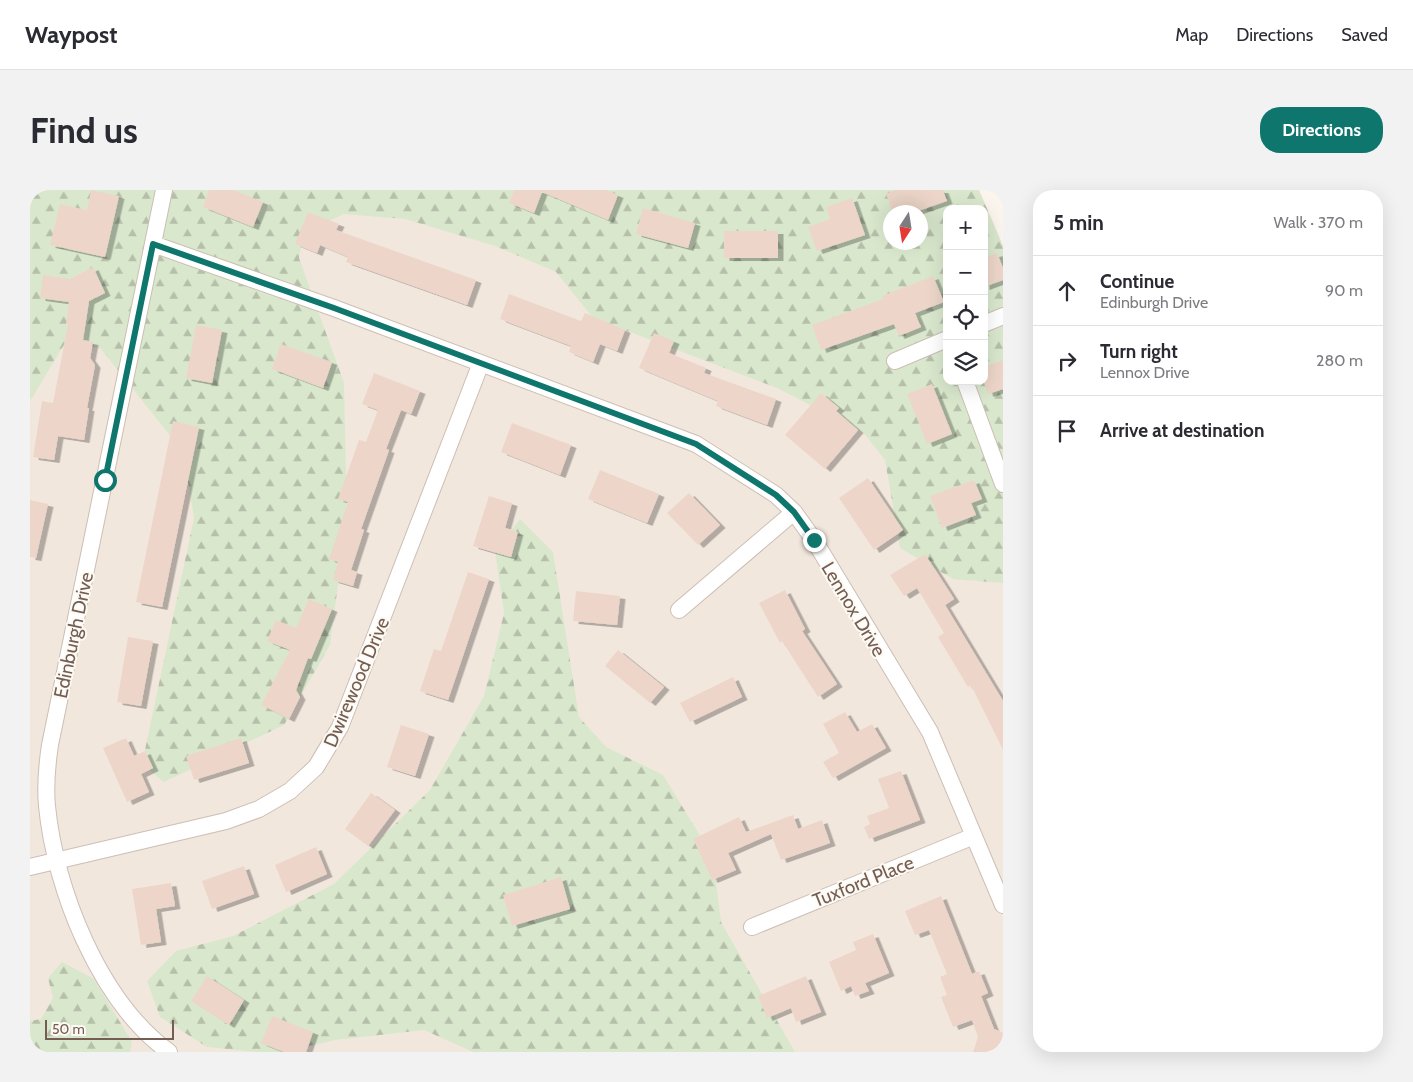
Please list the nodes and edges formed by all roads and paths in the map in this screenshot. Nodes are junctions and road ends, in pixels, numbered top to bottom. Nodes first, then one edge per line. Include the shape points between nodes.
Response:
1 (164, 190) edge
2 (153, 244) junction
3 (1003, 316) edge
4 (988, 322) edge
5 (945, 340) edge
6 (895, 360) dead end
7 (481, 363) junction
8 (966, 385) edge
9 (1003, 484) edge
10 (794, 512) junction
11 (679, 610) dead end
12 (974, 836) junction
13 (57, 861) junction
14 (30, 867) edge
15 (1003, 905) edge
16 (752, 927) dead end
17 (169, 1052) edge

1 - 2 street, Edinburgh Drive
2 - 7 street, Lennox Drive
2 - 13 street, Edinburgh Drive via 50,745 47,804
3 - 4 street
5 - 6 street
7 - 10 street, Lennox Drive via 696,444 776,495
7 - 13 street, Dwirewood Drive via 340,727 316,767 290,791 226,821
8 - 9 street
10 - 11 street
10 - 12 street, Lennox Drive via 930,732
12 - 15 street, Lennox Drive
12 - 16 street, Tuxford Place
13 - 14 street, Dwirewood Drive
13 - 17 street, Edinburgh Drive via 72,910 109,984 129,1013

